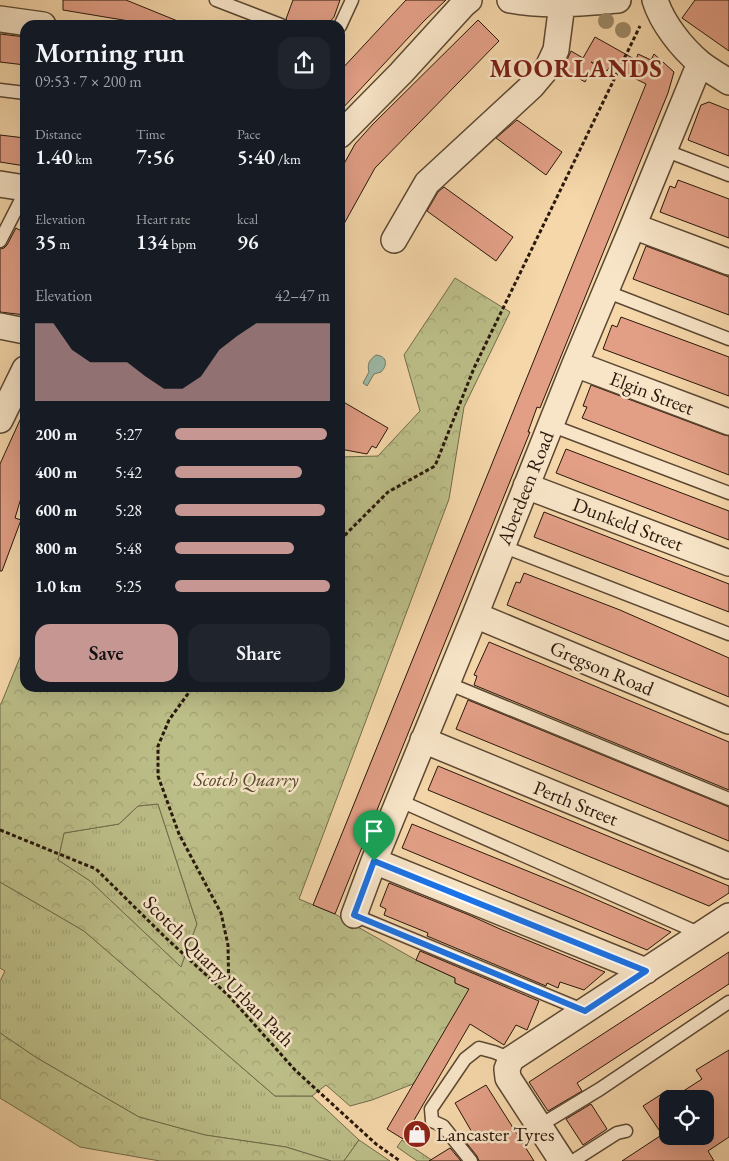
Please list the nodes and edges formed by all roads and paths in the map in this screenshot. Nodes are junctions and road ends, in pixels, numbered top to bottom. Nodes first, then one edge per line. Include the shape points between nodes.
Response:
1 (216, 0) edge
2 (352, 0) edge
3 (469, 0) edge
4 (510, 0) edge
5 (618, 0) edge
6 (655, 0) edge
7 (562, 4) junction
8 (0, 19) edge
9 (268, 20) edge
10 (343, 20) edge
11 (20, 22) edge
12 (640, 26) dead end
13 (700, 63) junction
14 (729, 82) edge
15 (0, 90) edge
16 (20, 92) edge
17 (345, 130) edge
18 (664, 150) junction
19 (729, 175) edge
20 (0, 184) edge
21 (20, 187) edge
22 (20, 202) edge
23 (634, 226) junction
24 (394, 240) dead end
25 (0, 241) edge
26 (729, 262) edge
27 (605, 291) junction
28 (0, 326) edge
29 (20, 329) edge
30 (729, 339) edge
31 (575, 364) junction
32 (20, 379) edge
33 (0, 420) edge
34 (729, 422) edge
35 (550, 425) junction
36 (526, 486) junction
37 (729, 494) edge
38 (345, 535) edge
39 (502, 546) junction
40 (729, 563) edge
41 (475, 615) junction
42 (729, 634) edge
43 (447, 682) junction
44 (189, 692) edge
45 (729, 721) edge
46 (423, 740) junction
47 (729, 799) edge
48 (398, 800) junction
49 (0, 830) edge
50 (374, 861) junction
51 (729, 866) edge
52 (354, 915) joint
53 (729, 916) edge
54 (701, 934) junction
55 (646, 971) junction
56 (229, 996) junction
57 (729, 1002) edge
58 (585, 1011) junction
59 (509, 1064) junction
60 (539, 1126) junction
61 (626, 1131) dead end
62 (400, 1161) edge
63 (471, 1161) edge
64 (562, 1161) edge
65 (573, 1161) edge

1 - 9 lane
2 - 10 lane
3 - 17 street
4 - 7 street
5 - 7 street
6 - 13 street via 673,35
7 - 24 street via 556,50 548,67 532,86 427,184
8 - 11 street
12 - 38 path via 474,368 435,466 388,492
13 - 14 street
13 - 18 street, Aberdeen Road
15 - 16 lane
18 - 19 lane
18 - 23 street, Aberdeen Road
20 - 21 street
22 - 25 lane
23 - 26 street
23 - 27 street, Aberdeen Road
27 - 30 lane
27 - 31 street, Aberdeen Road
28 - 29 street
31 - 34 street, Elgin Street
31 - 35 street, Aberdeen Road
32 - 33 street
35 - 36 street, Aberdeen Road
35 - 37 lane
36 - 39 street, Aberdeen Road
36 - 40 street, Dunkeld Street
39 - 41 street, Aberdeen Road
39 - 42 lane
41 - 43 street, Aberdeen Road
41 - 45 street, Gregson Road
43 - 46 street, Aberdeen Road
43 - 47 lane
44 - 56 path via 169,720 158,746 158,776 179,834 221,912 228,945
46 - 48 street, Aberdeen Road
46 - 51 street, Perth Street
48 - 50 street, Aberdeen Road
48 - 54 lane
49 - 56 path, Scotch Quarry Urban Path via 96,869
50 - 52 street, Aberdeen Road
50 - 55 street
52 - 58 lane
53 - 54 street
54 - 55 street
55 - 58 street
56 - 62 path, Scotch Quarry Urban Path via 295,1070 376,1144
57 - 60 lane
58 - 59 street
59 - 60 street via 508,1078
59 - 63 lane via 494,1052 479,1048 465,1059 431,1109 432,1121 443,1126
60 - 64 street
61 - 65 lane

